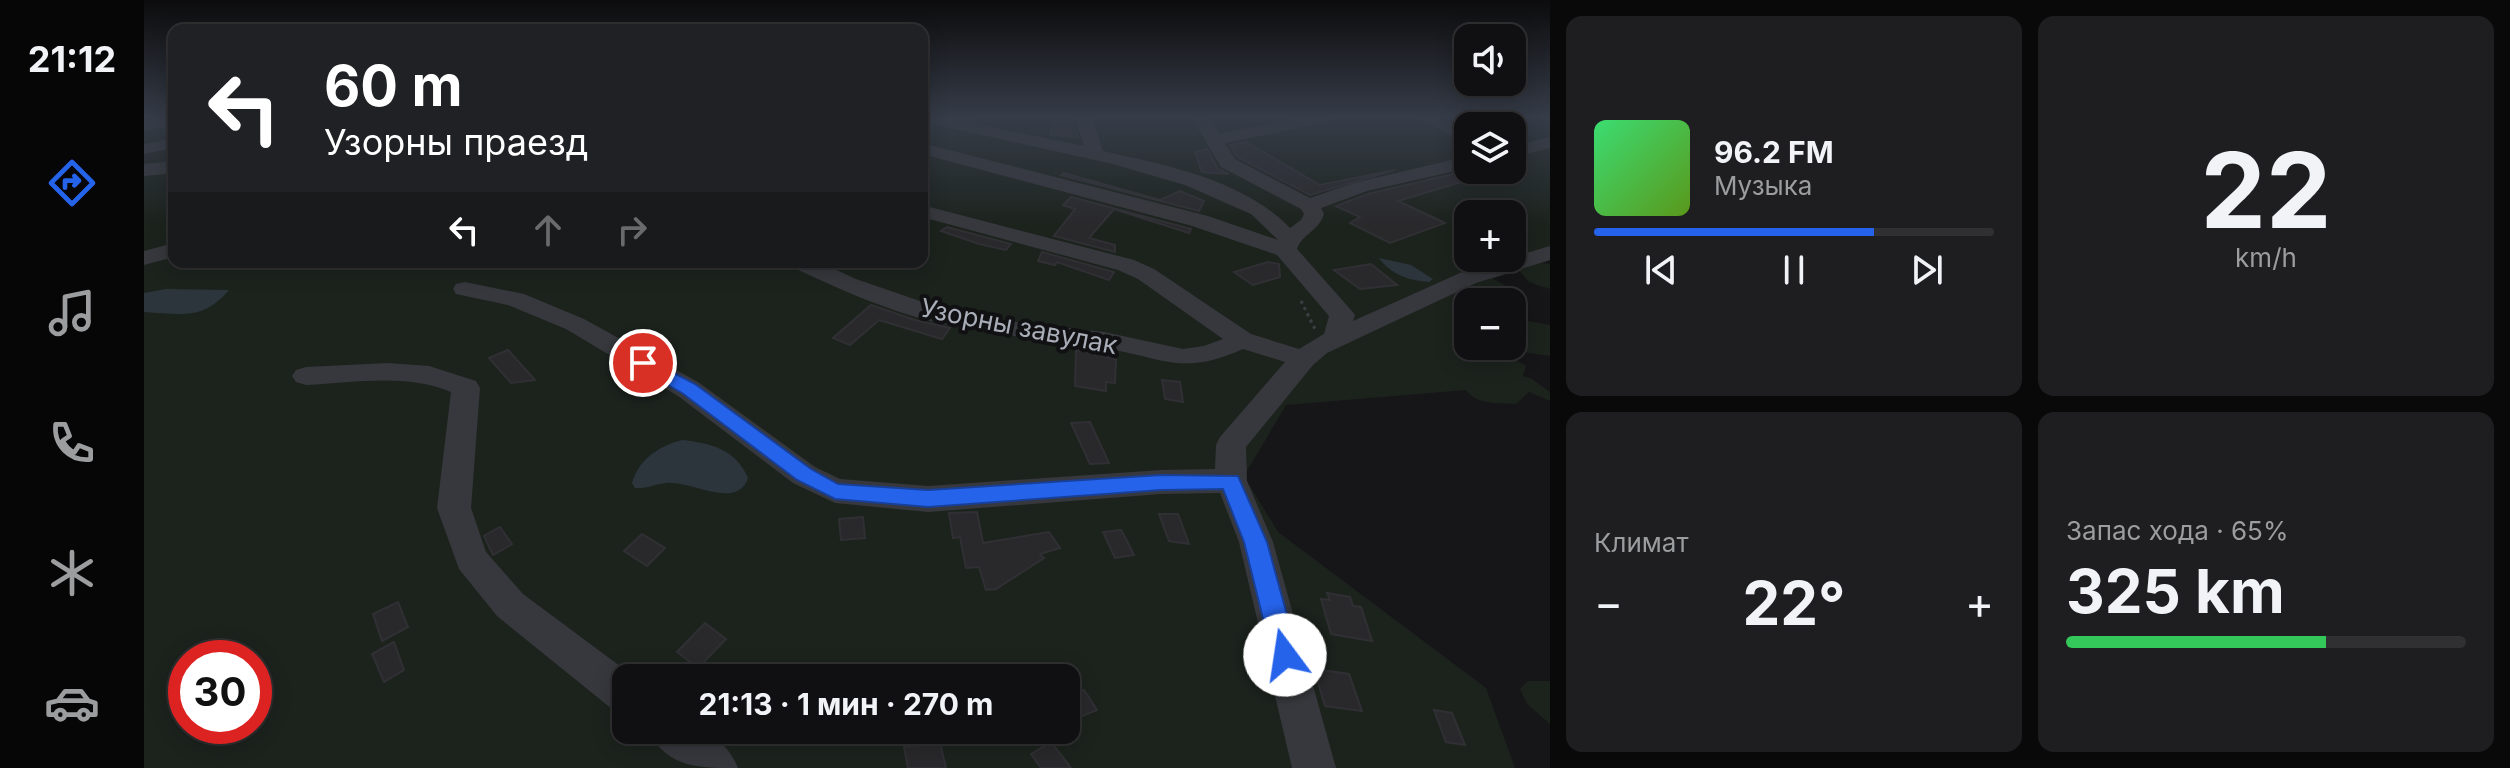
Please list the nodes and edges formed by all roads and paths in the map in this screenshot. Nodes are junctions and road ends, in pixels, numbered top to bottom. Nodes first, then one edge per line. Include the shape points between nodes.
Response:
1 (944, 154) edge
2 (1088, 154) edge
3 (1222, 154) edge
4 (1096, 156) joint
5 (1454, 165) edge
6 (168, 168) edge
7 (144, 170) edge
8 (1309, 205) junction
9 (928, 213) edge
10 (1287, 245) junction
11 (168, 252) edge
12 (1550, 253) edge
13 (144, 258) edge
14 (813, 268) edge
15 (465, 289) dead end
16 (1339, 326) junction
17 (1242, 340) junction
18 (1303, 359) junction
19 (306, 376) dead end
20 (1231, 481) junction
21 (612, 684) edge
22 (686, 744) edge
23 (716, 768) edge
24 (1314, 768) edge

1 - 10 street
2 - 4 street
3 - 8 street via 1228,163
4 - 10 street via 1224,194 1261,212
5 - 8 street
6 - 7 street
8 - 10 street via 1311,223
9 - 17 street via 1126,265
10 - 16 street
11 - 13 street
12 - 16 street via 1468,278 1372,323
14 - 17 street, Узорны завулак via 937,315 1008,329 1104,340 1183,357 1209,354
15 - 20 street via 515,299 575,324 688,389 804,475 835,491 928,499
16 - 18 street
17 - 18 street
18 - 20 street via 1231,445
19 - 21 street via 415,374 466,388 454,508 471,559 510,605
20 - 24 street via 1256,542
22 - 23 street

